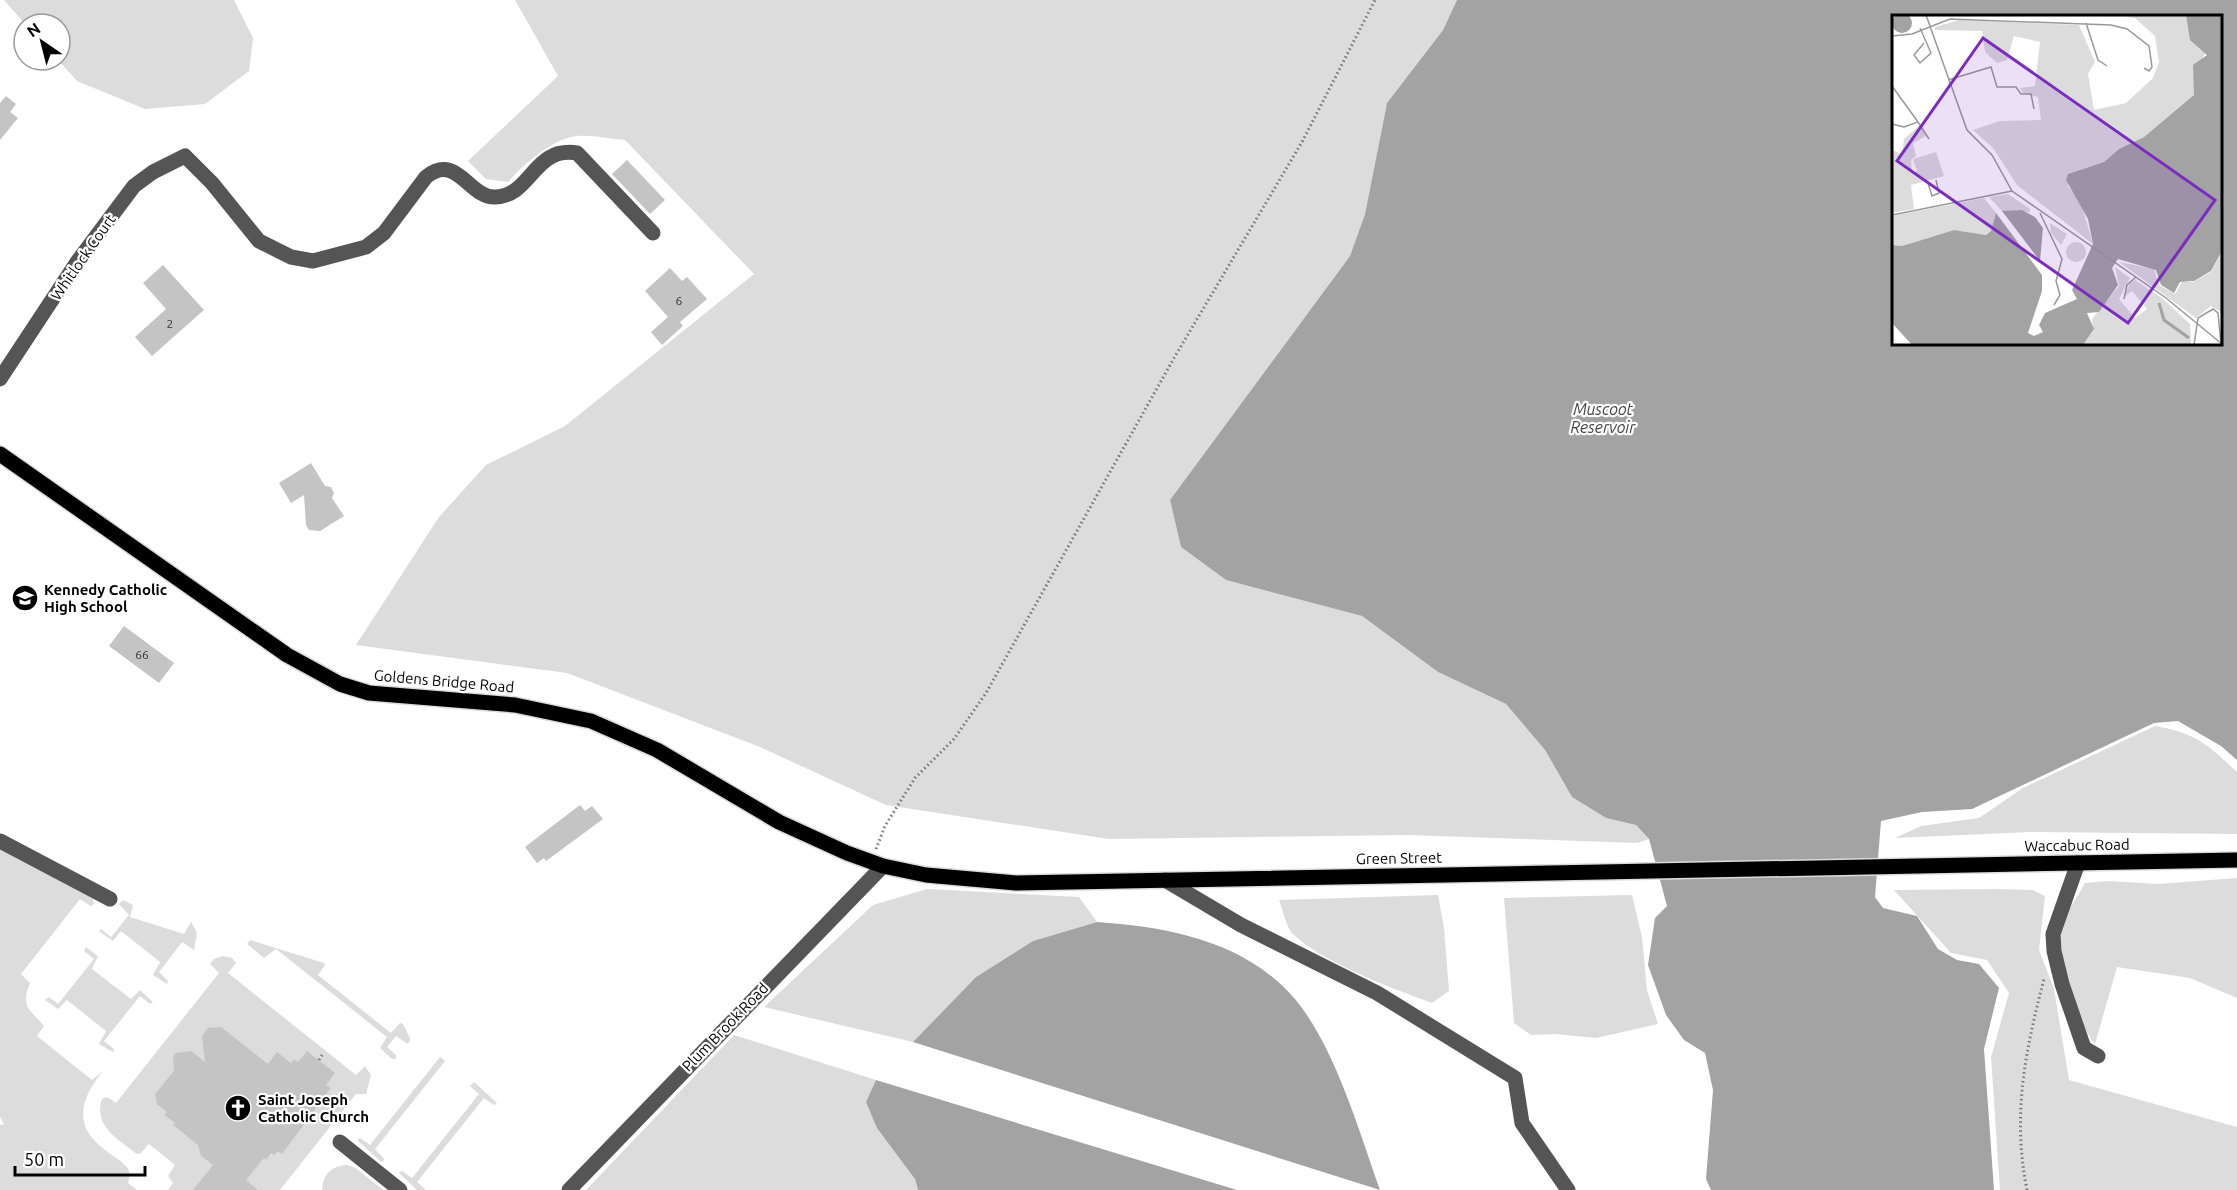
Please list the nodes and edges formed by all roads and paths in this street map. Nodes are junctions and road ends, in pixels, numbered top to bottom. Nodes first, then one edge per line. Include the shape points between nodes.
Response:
1 (1375, 0) edge
2 (653, 232) dead end
3 (0, 379) edge
4 (0, 454) edge
5 (0, 841) edge
6 (2237, 860) edge
7 (2078, 863) junction
8 (877, 864) junction
9 (1918, 867) joint
10 (1165, 880) junction
11 (110, 899) dead end
12 (2045, 974) dead end
13 (322, 1055) dead end
14 (2098, 1056) dead end
15 (319, 1060) dead end
16 (340, 1142) dead end
17 (400, 1190) edge
18 (569, 1190) edge
19 (1568, 1190) edge
20 (2027, 1190) edge

1 - 8 path via 1302,142 1174,358 986,693 954,739 915,778 885,826
2 - 3 street, Whitlock Court via 577,153 564,151 544,159 514,190 499,197 486,195 445,169 435,170 375,240 354,252 313,261 291,257 259,241 185,156 134,186 77,262
4 - 8 main road, Goldens Bridge Road via 287,655 331,680 369,693 515,705 591,721 657,750 804,835
5 - 11 street
6 - 7 main road, Waccabuc Road
7 - 9 main road, Waccabuc Road
7 - 14 street via 2054,934 2054,951 2084,1048
8 - 10 main road, Green Street via 974,881
8 - 18 street, Plum Brook Road
9 - 10 main road, Green Street
10 - 19 street via 1241,926 1377,993 1515,1078 1522,1123
12 - 20 path via 2019,1100 2020,1157
13 - 15 path
16 - 17 street

